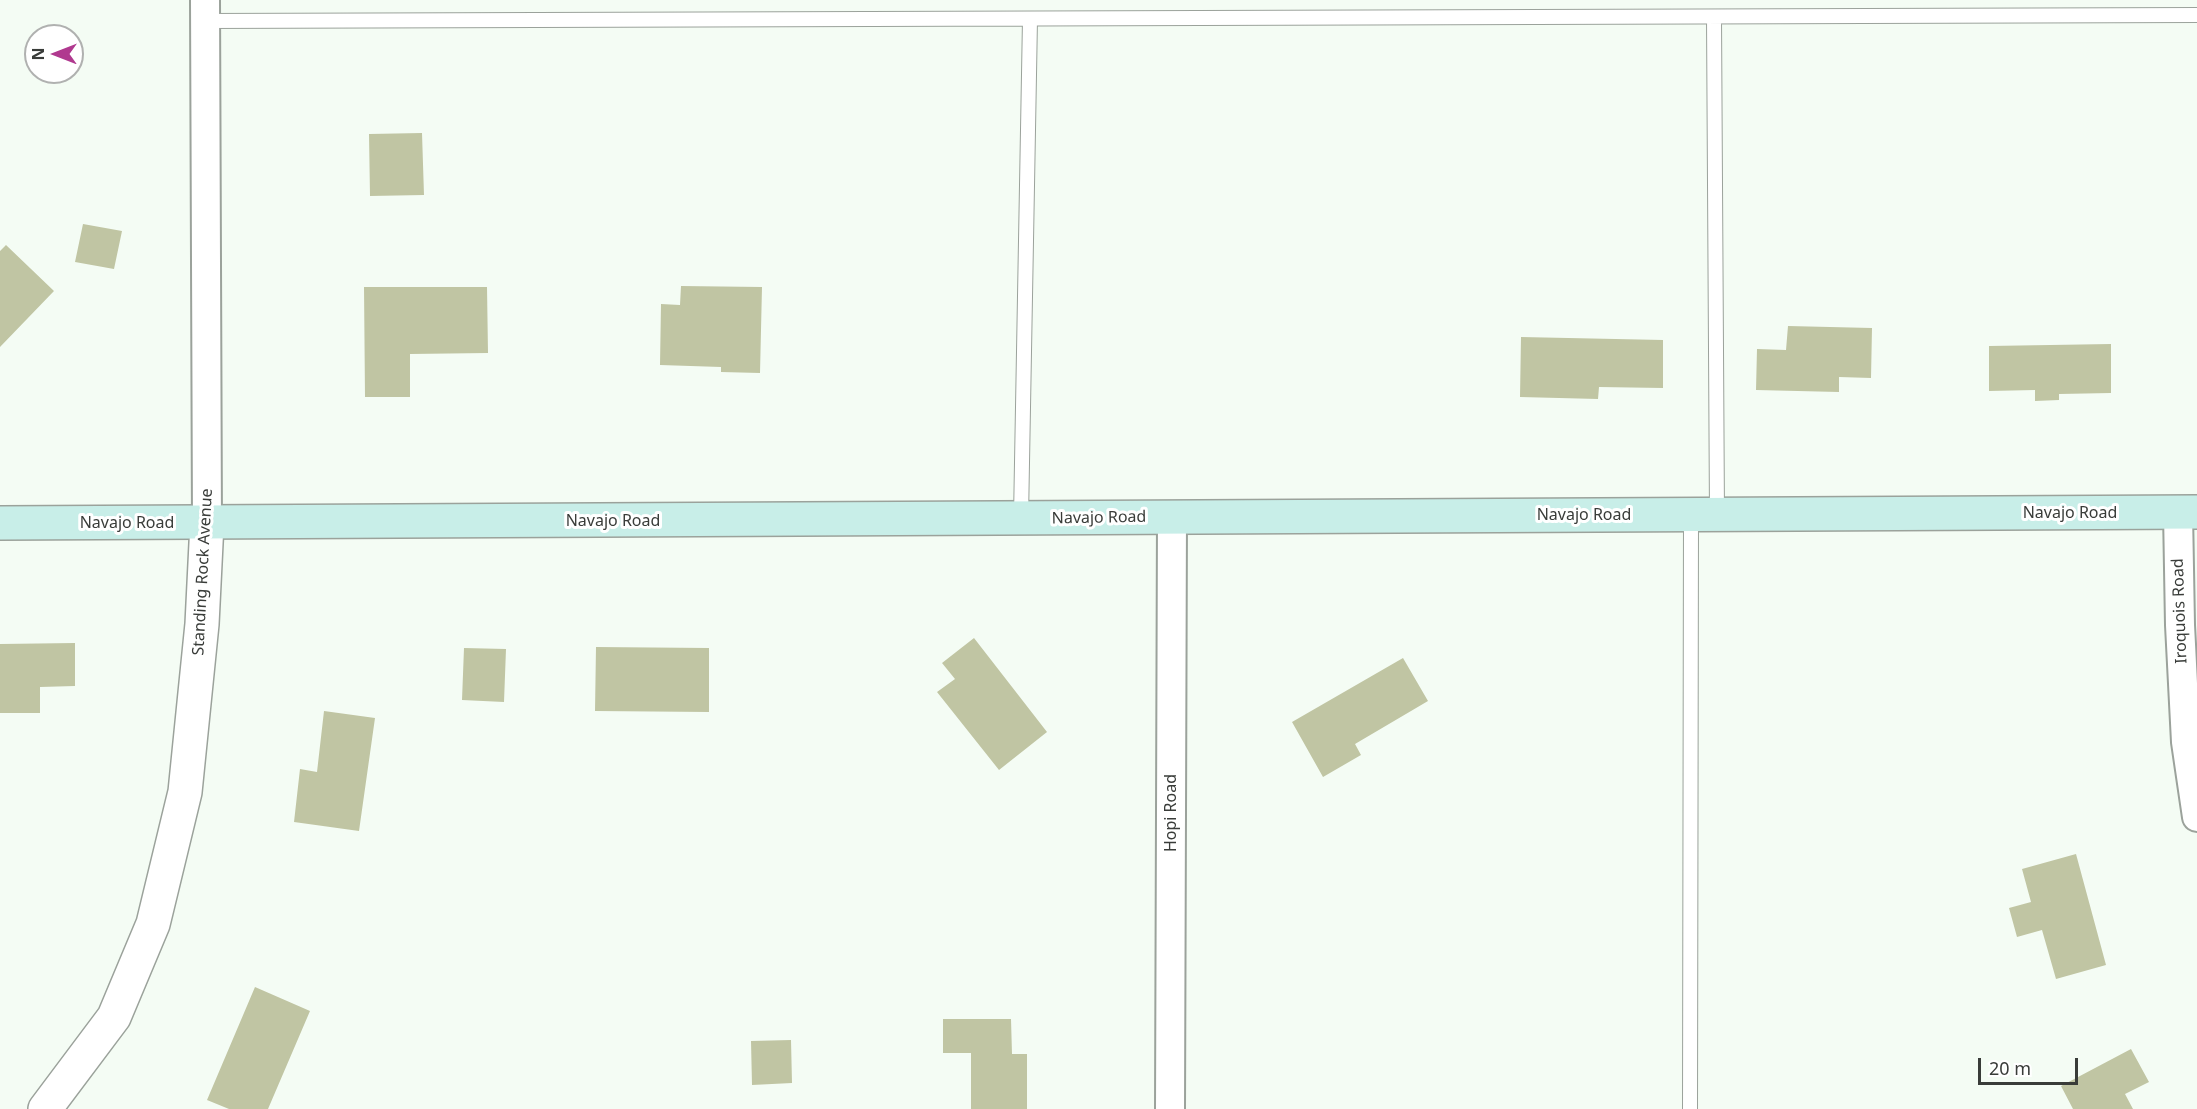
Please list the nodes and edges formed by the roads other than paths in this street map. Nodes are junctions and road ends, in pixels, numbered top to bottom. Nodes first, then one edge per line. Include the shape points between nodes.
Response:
1 (205, 11) edge
2 (2197, 15) edge
3 (1714, 18) junction
4 (1030, 19) junction
5 (2188, 512) edge
6 (1704, 515) junction
7 (1172, 517) junction
8 (1021, 518) junction
9 (0, 523) edge
10 (207, 523) junction
11 (2197, 817) edge
12 (45, 1109) edge
13 (1170, 1109) edge
14 (1690, 1109) edge

1 - 4 lane
1 - 10 street, Standing Rock Avenue
2 - 3 lane
3 - 4 lane
3 - 6 lane
4 - 8 lane
5 - 6 main road, Navajo Road
5 - 11 street, Iroquois Road via 2180,626 2186,742
6 - 7 main road, Navajo Road
6 - 14 lane
7 - 8 main road, Navajo Road
7 - 13 street, Hopi Road
8 - 10 main road, Navajo Road
9 - 10 main road, Navajo Road
10 - 12 street, Standing Rock Avenue via 202,624 185,792 153,924 114,1017

